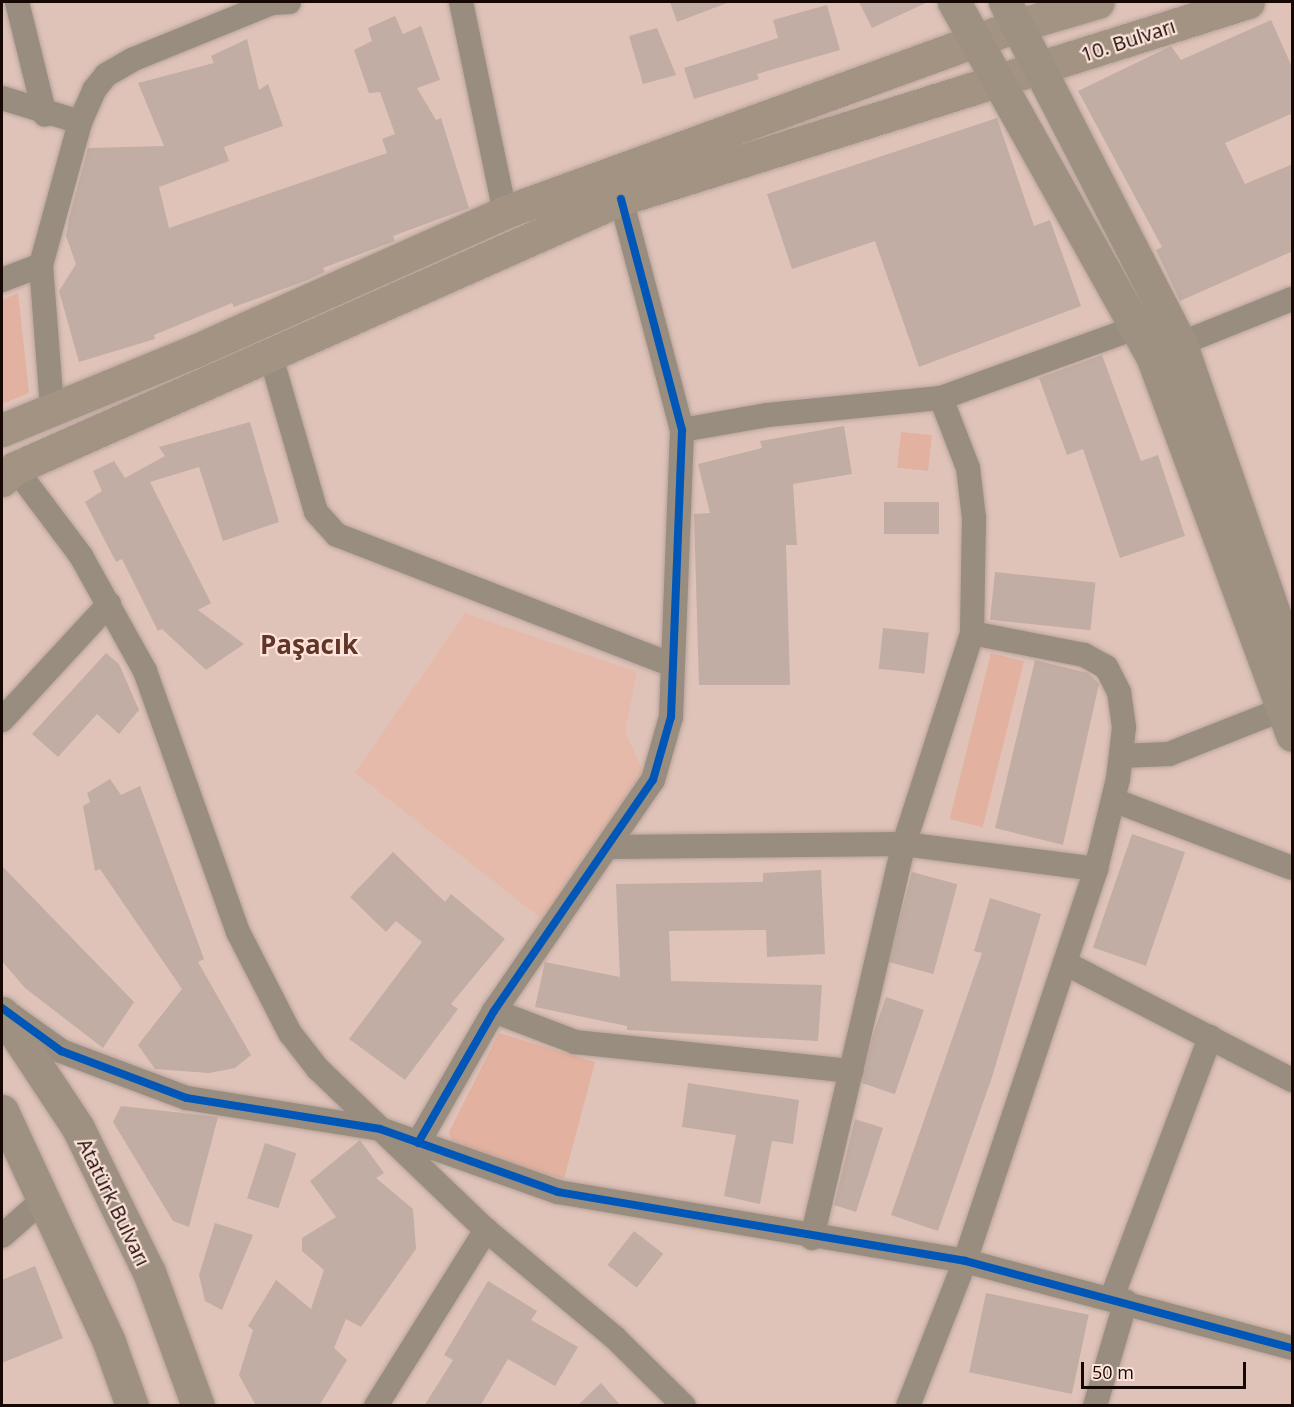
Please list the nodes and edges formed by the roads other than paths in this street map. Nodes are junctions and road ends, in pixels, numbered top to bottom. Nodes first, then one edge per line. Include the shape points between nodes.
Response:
1 (17, 2) edge
2 (278, 2) edge
3 (462, 2) edge
4 (954, 2) edge
5 (1098, 2) edge
6 (1248, 2) edge
7 (1010, 14) edge
8 (974, 41) junction
9 (1041, 67) junction
10 (1001, 81) junction
11 (2, 99) edge
12 (45, 115) junction
13 (80, 122) junction
14 (621, 199) junction
15 (505, 212) junction
16 (41, 265) junction
17 (2, 280) edge
18 (1293, 299) edge
19 (1133, 328) junction
20 (1166, 349) junction
21 (271, 357) junction
22 (941, 398) junction
23 (52, 408) junction
24 (2, 430) edge
25 (682, 430) junction
26 (8, 474) edge
27 (109, 604) junction
28 (972, 633) junction
29 (672, 665) junction
30 (1293, 665) edge
31 (2, 720) edge
32 (1288, 722) edge
33 (1120, 756) junction
34 (1113, 800) junction
35 (904, 844) junction
36 (610, 848) junction
37 (1293, 868) edge
38 (1096, 869) junction
39 (1065, 963) junction
40 (2, 1008) edge
41 (494, 1011) junction
42 (2, 1013) edge
43 (1210, 1037) junction
44 (851, 1071) junction
45 (1293, 1080) edge
46 (2, 1111) edge
47 (380, 1129) junction
48 (418, 1143) junction
49 (44, 1199) junction
50 (486, 1230) junction
51 (2, 1236) edge
52 (812, 1239) junction
53 (964, 1261) junction
54 (1119, 1299) junction
55 (1292, 1347) edge
56 (1293, 1356) edge
57 (132, 1406) edge
58 (198, 1406) edge
59 (376, 1406) edge
60 (684, 1406) edge
61 (908, 1406) edge
62 (1095, 1406) edge

1 - 12 street
2 - 13 street via 134,59 106,75
3 - 15 street
4 - 8 main road
5 - 7 main road
6 - 9 main road, 10. Bulvarı
7 - 8 main road
7 - 9 main road
8 - 10 main road
8 - 15 main road
9 - 10 main road, 10. Bulvarı
9 - 20 main road
10 - 14 main road, 10. Bulvarı
10 - 19 main road
11 - 12 street
12 - 13 street
13 - 16 street
14 - 21 main road, 10. Bulvarı via 513,244
14 - 25 street
15 - 23 main road via 197,350
16 - 17 street
16 - 23 street
18 - 20 street
19 - 20 main road
19 - 22 street
20 - 30 main road
20 - 32 main road
21 - 26 main road, 10. Bulvarı
21 - 29 street via 316,512 337,535
22 - 25 street via 767,416
22 - 28 street via 970,488
23 - 24 main road
25 - 29 street
26 - 27 street via 81,556
27 - 31 street
27 - 47 street via 145,671 238,932 265,989 318,1069
28 - 33 street via 1084,655 1106,667 1120,701 1124,728
28 - 35 street
29 - 36 street via 671,717 653,780
32 - 33 street via 1169,754
33 - 34 street
34 - 37 street
34 - 38 street
35 - 36 street
35 - 38 street
35 - 44 street
36 - 41 street
38 - 39 street
39 - 43 street
39 - 53 street
40 - 47 street via 61,1051 187,1098
41 - 44 street via 575,1041
41 - 48 street
42 - 58 main road, Atatürk Bulvarı via 78,1128 149,1272
43 - 45 street
43 - 54 street
44 - 52 street
46 - 49 main road
47 - 48 street
47 - 50 street
48 - 52 street via 558,1192
49 - 51 street
49 - 57 main road
50 - 59 street
50 - 60 street via 615,1338
52 - 53 street
53 - 54 street
53 - 61 street
54 - 55 street
54 - 62 street
55 - 56 street

